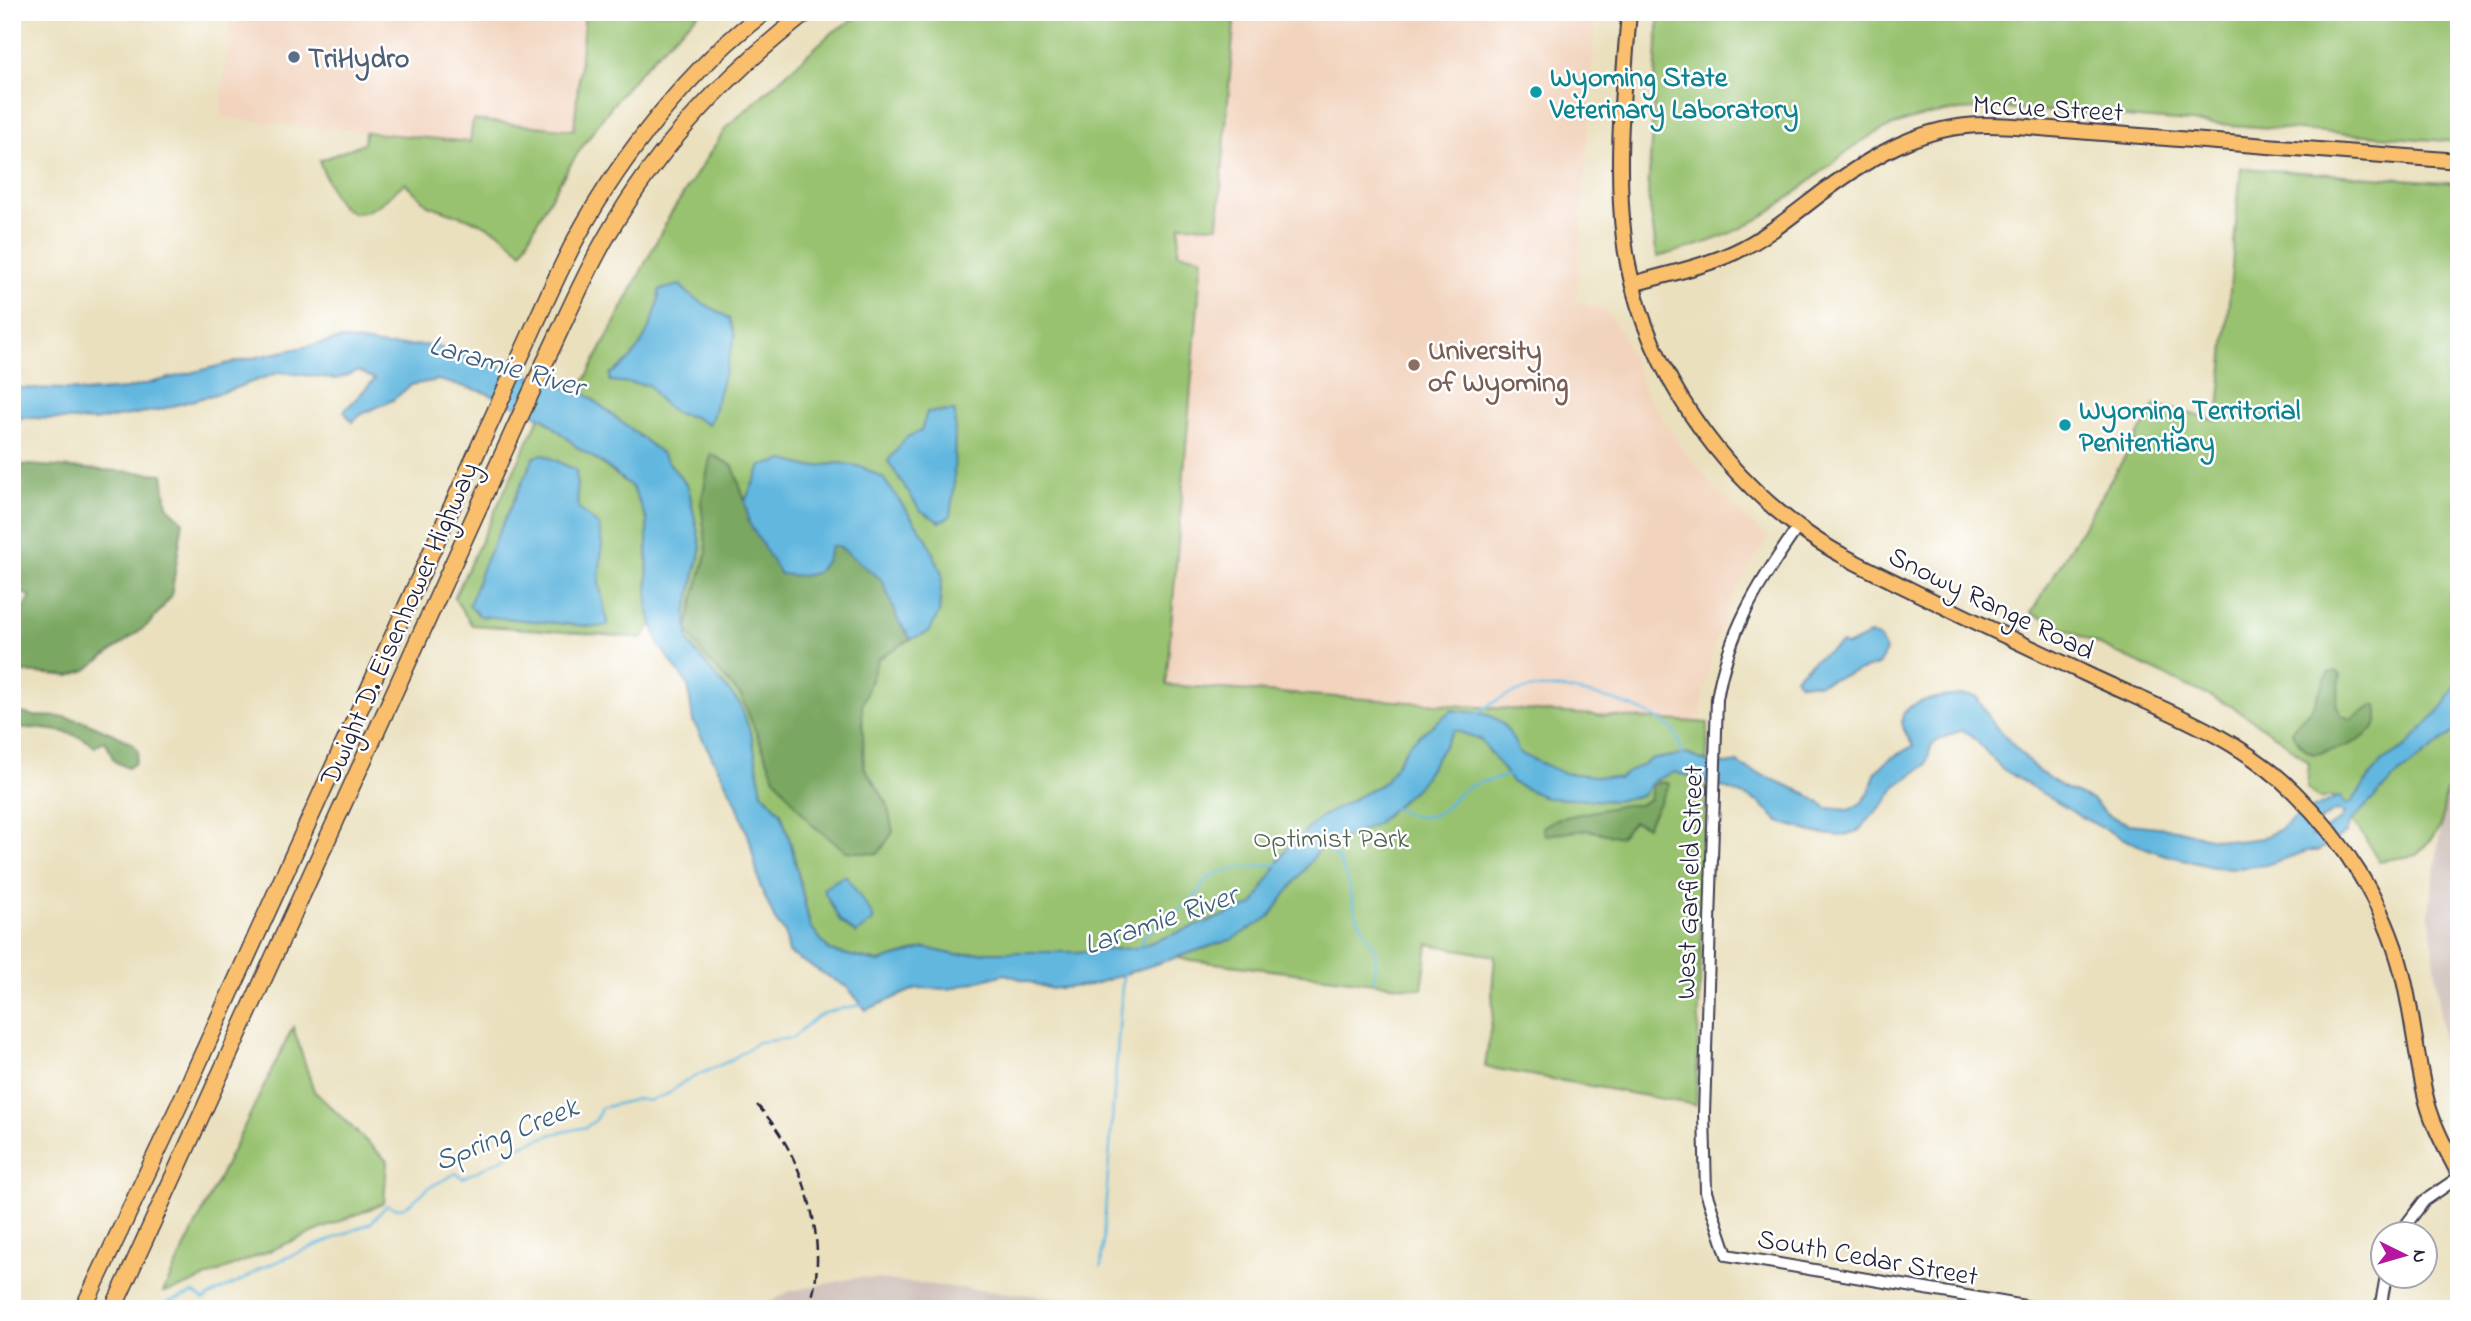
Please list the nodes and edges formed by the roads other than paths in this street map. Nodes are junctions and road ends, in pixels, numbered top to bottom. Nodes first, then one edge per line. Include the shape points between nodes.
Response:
1 (765, 12) edge
2 (807, 12) edge
3 (1629, 12) edge
4 (2459, 161) edge
5 (1633, 284) junction
6 (1798, 527) junction
7 (2459, 1175) edge
8 (2410, 1220) edge
9 (1727, 1255) joint
10 (2383, 1290) edge
11 (83, 1309) edge
12 (113, 1309) edge
13 (2043, 1309) edge
14 (2380, 1309) edge

1 - 11 highway, Dwight D. Eisenhower Highway via 659,116 578,236
2 - 12 highway, Dwight D. Eisenhower Highway via 705,102 642,180 606,236
3 - 5 main road, Snowy Range Road via 1619,174 1624,244
4 - 5 main road, McCue Street via 1966,126 1918,136 1884,151 1735,252
5 - 6 main road, Snowy Range Road via 1679,397 1750,485
6 - 7 main road, Snowy Range Road via 1857,564 1931,601 2204,728 2278,776 2342,847 2393,943 2428,1107
6 - 9 street, West Garfield Street via 1756,588 1735,630 1720,685 1703,1114 1710,1210
7 - 8 street via 2424,1202
9 - 13 street, South Cedar Street
10 - 14 street

